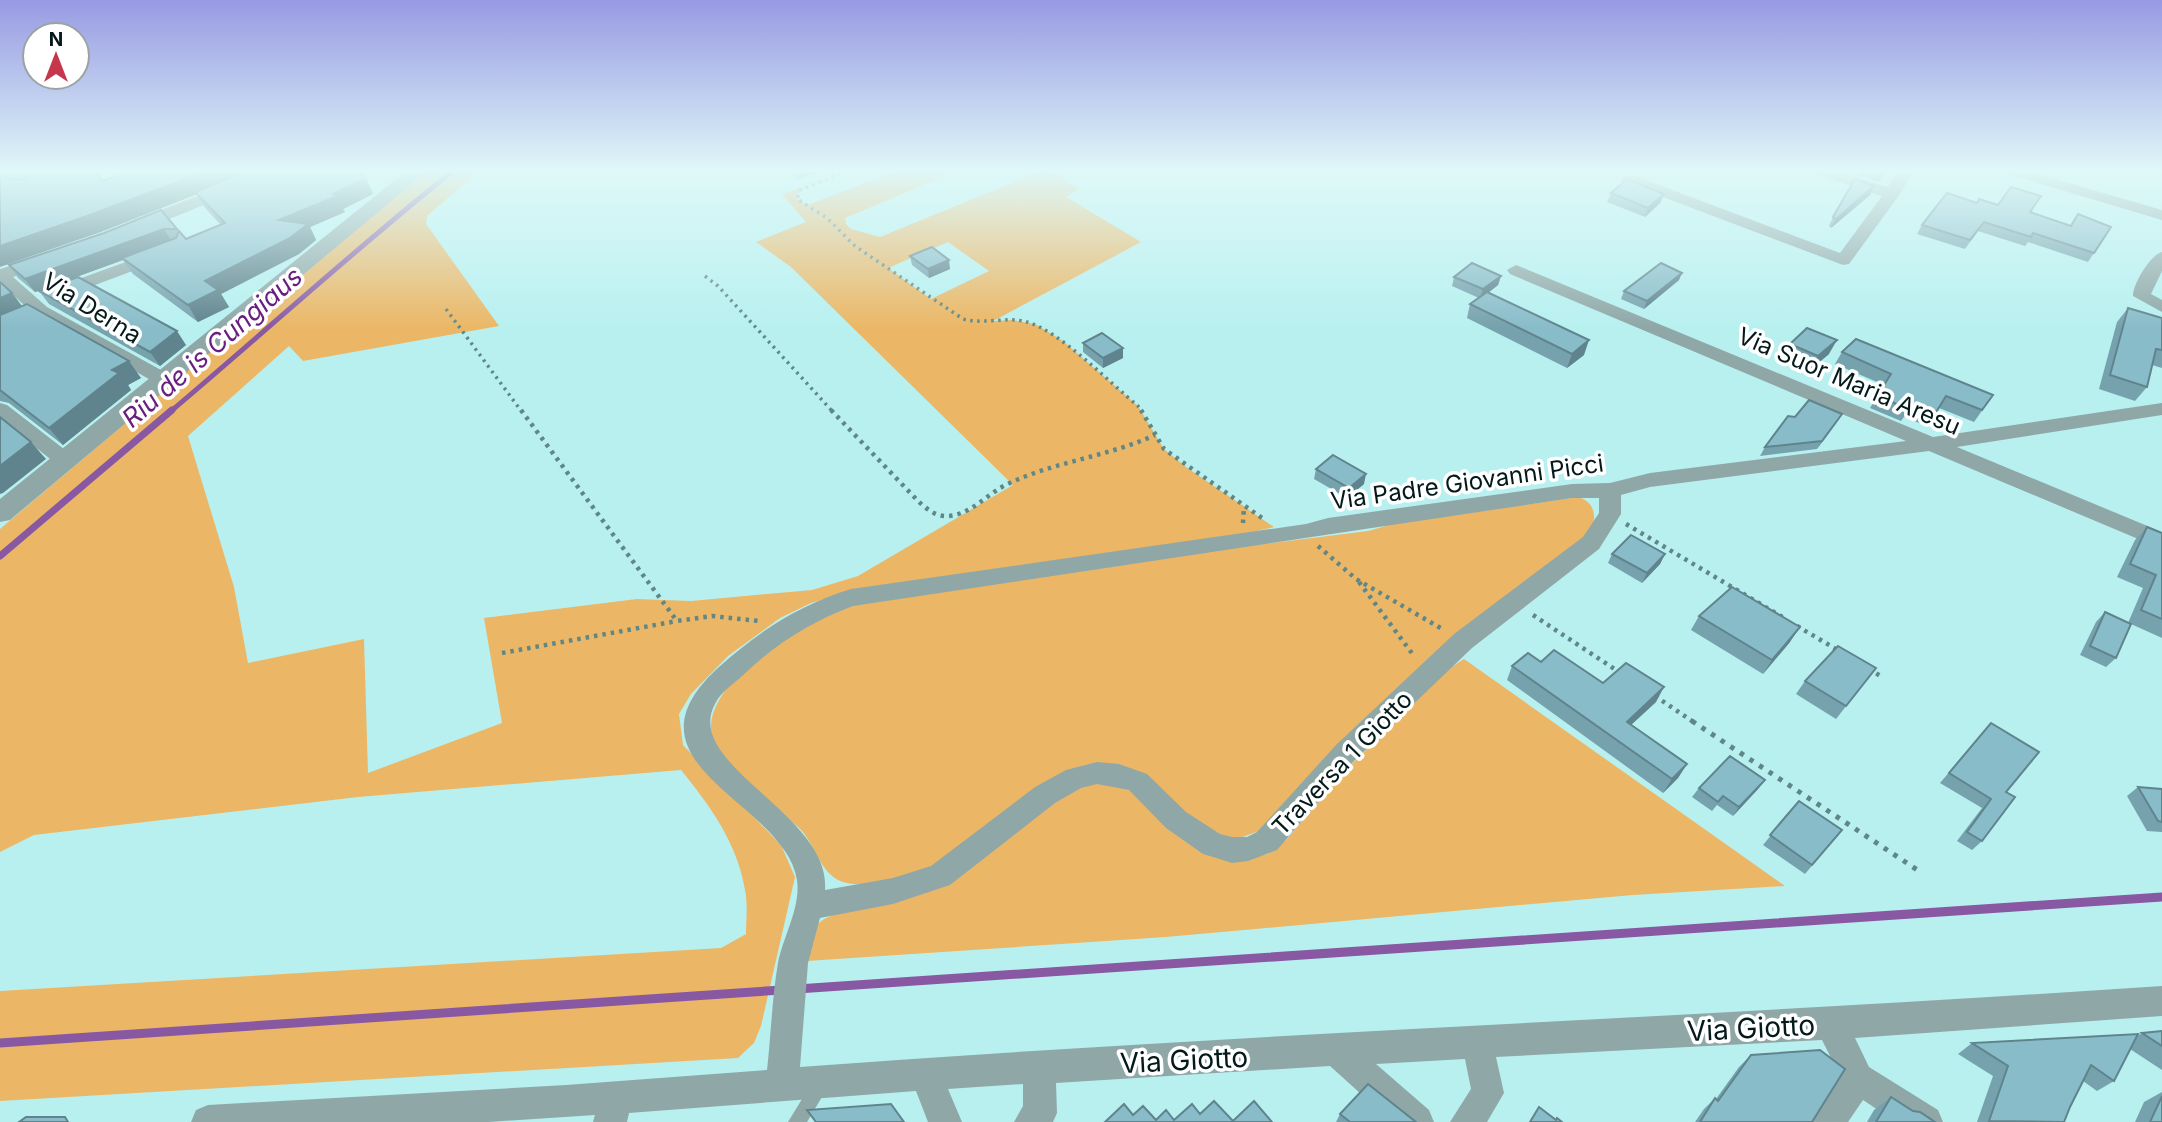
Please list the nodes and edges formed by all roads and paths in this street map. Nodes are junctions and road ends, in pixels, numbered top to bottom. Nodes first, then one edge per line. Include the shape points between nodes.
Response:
1 (152, 223) edge
2 (352, 223) edge
3 (832, 223) edge
4 (1746, 223) edge
5 (1870, 223) edge
6 (179, 248) edge
7 (57, 256) edge
8 (2162, 257) edge
9 (128, 267) junction
10 (1516, 270) dead end
11 (1, 274) edge
12 (705, 276) dead end
13 (36, 307) junction
14 (2162, 307) edge
15 (446, 309) dead end
16 (22, 320) edge
17 (163, 379) junction
18 (2162, 409) edge
19 (5, 420) edge
20 (1155, 435) junction
21 (1931, 444) junction
22 (66, 461) junction
23 (1610, 502) junction
24 (0, 513) edge
25 (1296, 533) junction
26 (2162, 541) edge
27 (1356, 579) junction
28 (1514, 604) junction
29 (677, 621) junction
30 (784, 626) junction
31 (1462, 641) junction
32 (502, 653) dead end
33 (1847, 655) edge
34 (1858, 662) edge
35 (1882, 677) dead end
36 (1633, 681) edge
37 (1418, 684) junction
38 (1644, 689) edge
39 (1919, 872) dead end
40 (807, 907) junction
41 (2162, 1001) edge
42 (1830, 1024) junction
43 (1477, 1042) junction
44 (1337, 1051) junction
45 (1039, 1068) junction
46 (926, 1074) junction
47 (1858, 1078) junction
48 (822, 1082) junction
49 (782, 1085) junction
50 (613, 1109) edge
51 (208, 1122) edge
52 (797, 1122) edge
53 (945, 1122) edge
54 (1031, 1122) edge
55 (1417, 1122) edge
56 (1467, 1122) edge
57 (1829, 1122) edge
58 (1926, 1122) edge

1 - 9 street via 117,242
2 - 17 street
3 - 20 path via 855,246 963,319 1024,321 1047,330 1138,406
4 - 5 street via 1843,260
6 - 9 street
7 - 11 street
8 - 14 street via 2142,289 2142,296
9 - 13 street
10 - 21 street, Via Suor Maria Aresu
11 - 13 street, Via Derna
12 - 20 path via 909,493 939,515 969,508 1017,480 1118,452
13 - 16 street
13 - 17 street, Via Derna
15 - 29 path
17 - 22 street
18 - 21 street, Via Padre Giovanni Picci
19 - 22 street
20 - 25 path via 1186,467
21 - 23 street, Via Padre Giovanni Picci via 1650,480
21 - 26 street, Via Suor Maria Aresu
22 - 24 street
23 - 25 street, Via Padre Giovanni Picci via 1572,491
23 - 28 street, Traversa 1 Giotto via 1591,543
23 - 33 path
25 - 27 path
25 - 30 street, Via Padre Giovanni Picci via 851,598
27 - 31 path
27 - 37 path via 1414,656
28 - 31 street, Traversa 1 Giotto
28 - 36 path
29 - 30 path via 712,616
29 - 32 path
30 - 40 street, Via Padre Giovanni Picci via 715,687 701,703 695,721 699,745 719,771 784,828 804,859 811,881
31 - 37 street, Traversa 1 Giotto
34 - 35 path
37 - 40 street, Traversa 1 Giotto via 1345,754 1267,841 1248,849 1213,845 1184,827 1138,782 1097,773 1075,778 1045,795 940,876 893,891
38 - 39 path
40 - 49 street via 793,963
41 - 42 street, Via Giotto
42 - 43 street, Via Giotto
42 - 47 street
43 - 44 street, Via Giotto
43 - 56 street via 1488,1093
44 - 45 street, Via Giotto
44 - 55 street
45 - 46 street, Via Giotto
45 - 54 street via 1040,1113
46 - 48 street, Via Giotto
46 - 53 street
47 - 57 street
47 - 58 street
48 - 49 street, Via Giotto
48 - 52 lane
49 - 50 street, Via Giotto
50 - 51 street, Via Giotto

